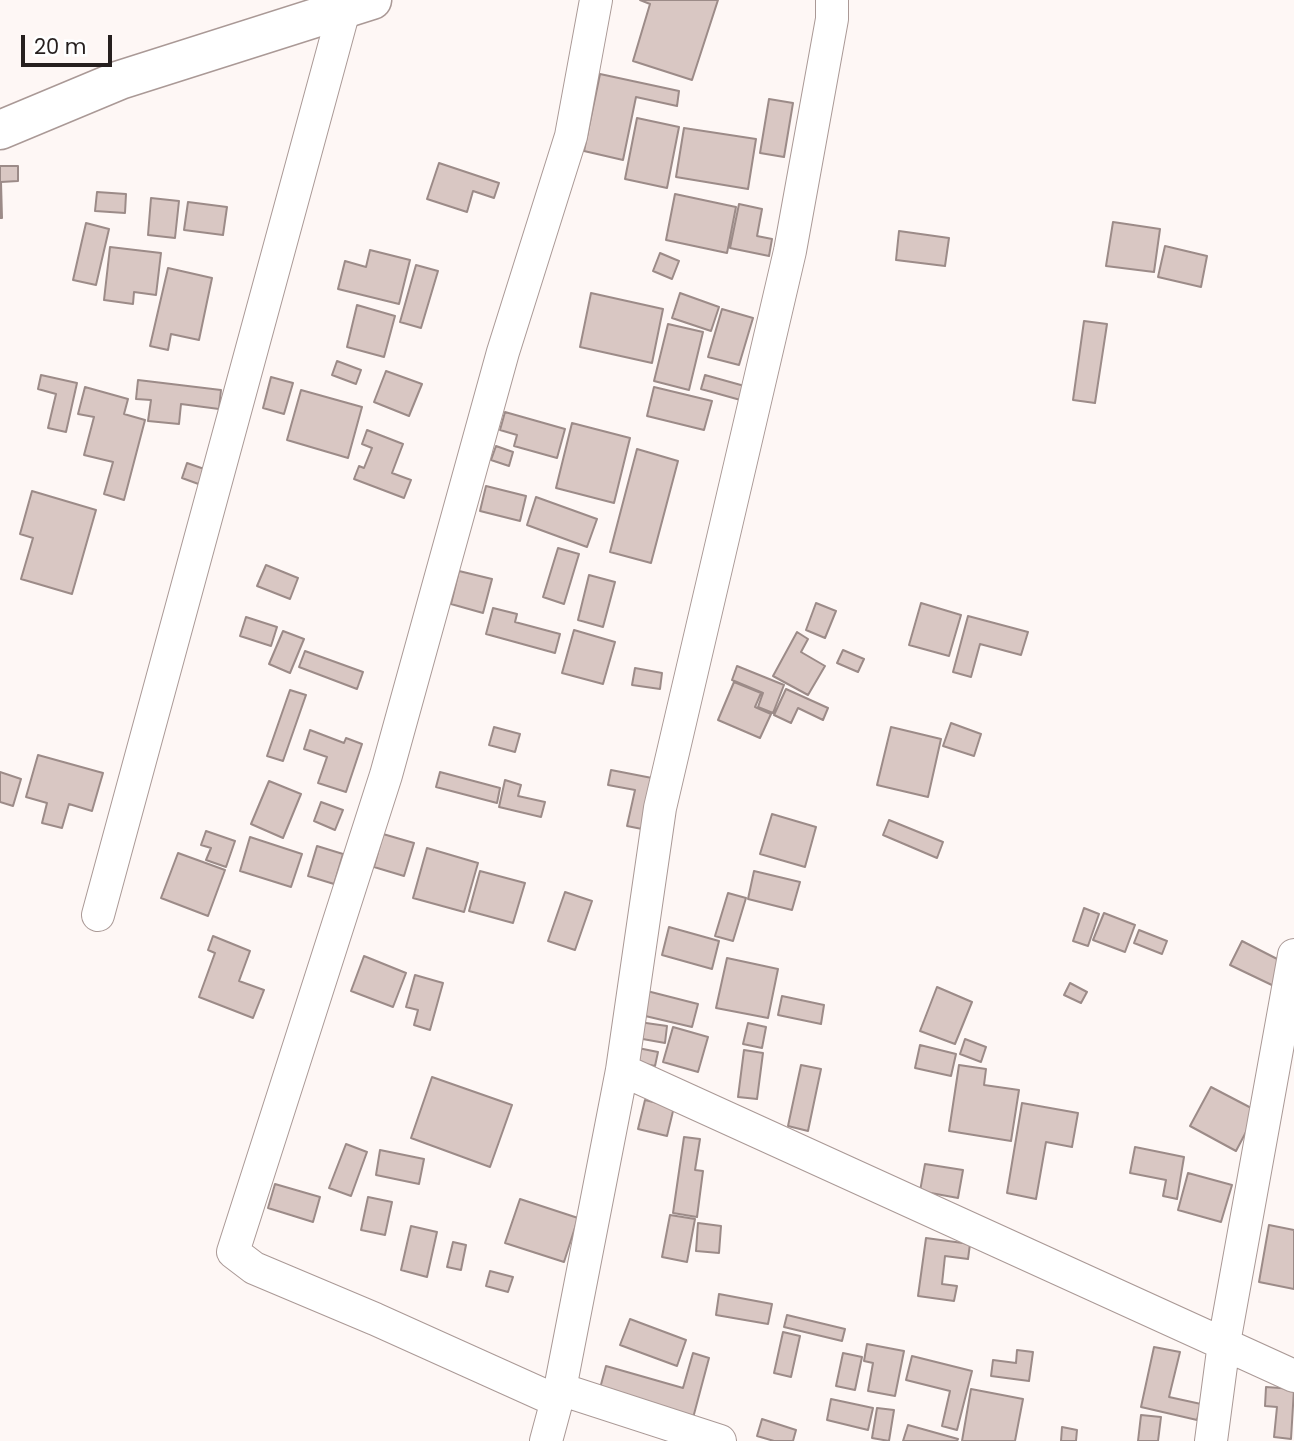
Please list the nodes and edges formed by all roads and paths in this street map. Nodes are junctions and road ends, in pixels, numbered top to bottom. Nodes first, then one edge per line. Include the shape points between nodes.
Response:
1 (596, 0) edge
2 (832, 0) edge
3 (358, 5) edge
4 (0, 130) edge
5 (98, 915) dead end
6 (1294, 955) edge
7 (622, 1070) junction
8 (1224, 1343) junction
9 (1294, 1376) edge
10 (558, 1395) junction
11 (546, 1441) edge
12 (720, 1441) edge
13 (1211, 1441) edge

1 - 10 street via 571,136 503,352 387,775 233,1252 254,1268
2 - 7 street via 790,251 660,808
3 - 4 main road via 120,80
3 - 5 street
6 - 8 street
7 - 8 street
7 - 10 street
8 - 9 street
8 - 13 street
10 - 11 street
10 - 12 street

